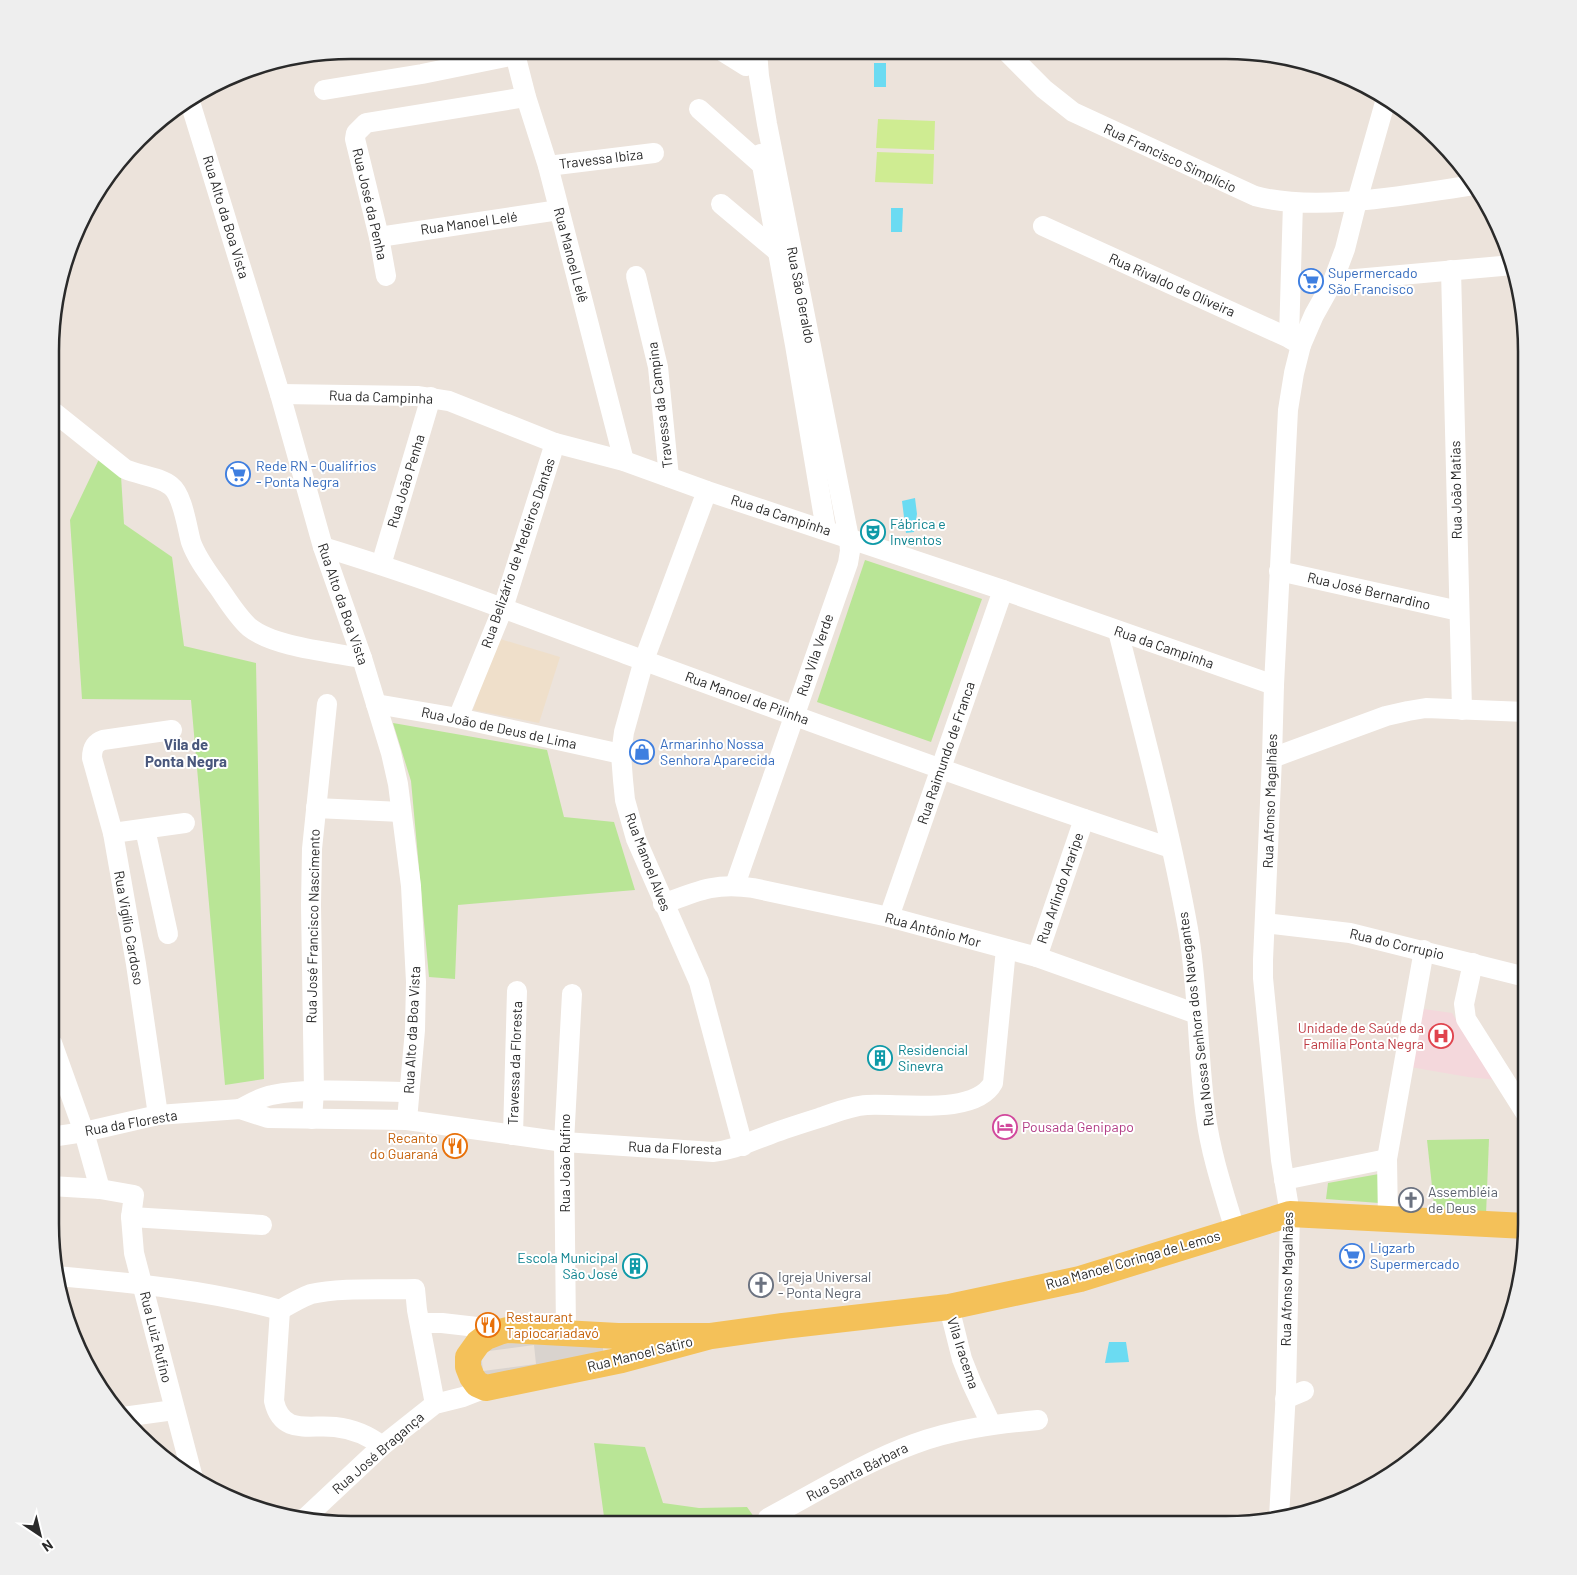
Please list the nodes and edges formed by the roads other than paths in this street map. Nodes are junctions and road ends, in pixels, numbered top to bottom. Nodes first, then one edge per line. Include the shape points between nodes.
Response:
1 (488, 59) edge
2 (516, 59) edge
3 (749, 59) edge
4 (750, 59) edge
5 (1014, 59) edge
6 (324, 90) dead end
7 (526, 97) junction
8 (1384, 105) edge
9 (191, 106) edge
10 (699, 109) dead end
11 (654, 152) dead end
12 (761, 164) junction
13 (548, 166) junction
14 (1467, 186) edge
15 (1357, 200) junction
16 (1293, 203) junction
17 (721, 204) dead end
18 (559, 210) junction
19 (1043, 226) dead end
20 (379, 237) junction
21 (777, 251) junction
22 (1505, 265) edge
23 (1451, 270) junction
24 (386, 276) dead end
25 (636, 276) dead end
26 (1332, 281) junction
27 (1295, 341) junction
28 (280, 394) junction
29 (431, 398) junction
30 (59, 416) edge
31 (555, 443) junction
32 (624, 461) junction
33 (668, 477) junction
34 (707, 491) junction
35 (826, 530) junction
36 (849, 538) junction
37 (323, 546) junction
38 (381, 564) junction
39 (1279, 571) junction
40 (1003, 590) junction
41 (503, 608) junction
42 (1459, 612) junction
43 (1118, 631) junction
44 (362, 658) junction
45 (644, 660) junction
46 (1274, 685) junction
47 (327, 704) dead end
48 (376, 704) junction
49 (1462, 710) junction
50 (1518, 712) edge
51 (794, 715) junction
52 (458, 718) junction
53 (172, 730) dead end
54 (622, 754) junction
55 (1272, 758) junction
56 (940, 770) junction
57 (316, 808) junction
58 (401, 812) junction
59 (1084, 819) junction
60 (185, 822) dead end
61 (145, 829) junction
62 (113, 834) junction
63 (1172, 848) junction
64 (736, 885) junction
65 (663, 904) junction
66 (889, 917) junction
67 (1265, 923) junction
68 (168, 934) dead end
69 (1006, 949) junction
70 (1424, 950) junction
71 (1036, 957) junction
72 (1473, 963) junction
73 (1518, 975) edge
74 (517, 991) dead end
75 (572, 994) dead end
76 (1197, 1014) junction
77 (59, 1062) edge
78 (1517, 1087) edge
79 (314, 1092) junction
80 (409, 1092) junction
81 (240, 1109) junction
82 (158, 1115) junction
83 (312, 1119) junction
84 (408, 1120) junction
85 (84, 1132) junction
86 (513, 1135) junction
87 (59, 1136) edge
88 (564, 1142) junction
89 (743, 1146) junction
90 (1388, 1159) junction
91 (1284, 1180) junction
92 (59, 1186) edge
93 (100, 1189) junction
94 (1290, 1214) junction
95 (131, 1217) junction
96 (1388, 1220) junction
97 (262, 1225) dead end
98 (1518, 1226) edge
99 (1235, 1230) junction
100 (63, 1277) edge
101 (143, 1284) junction
102 (949, 1308) junction
103 (280, 1310) junction
104 (420, 1322) junction
105 (507, 1330) junction
106 (566, 1332) junction
107 (711, 1336) junction
108 (486, 1388) junction
109 (1304, 1391) dead end
110 (1285, 1399) junction
111 (435, 1404) junction
112 (174, 1410) junction
113 (130, 1416) edge
114 (1038, 1420) dead end
115 (991, 1424) junction
116 (382, 1446) junction
117 (190, 1468) edge
118 (1279, 1512) edge
119 (310, 1514) edge
120 (772, 1516) edge

1 - 6 street
2 - 7 street, Rua Manoel Lelê
3 - 12 street, Rua São Geraldo
4 - 36 street, Rua São Geraldo via 759,76
5 - 16 street, Rua Francisco Simplício via 1058,102 1080,115 1237,189 1275,202
7 - 13 street, Rua Manoel Lelê
7 - 20 street, Rua José da Penha via 366,123 356,133 355,139
8 - 15 street, Rua Afonso Magalhães
9 - 28 street, Rua Alto da Boa Vista
10 - 12 street
11 - 13 street, Travessa Ibiza
12 - 21 street, Rua São Geraldo
13 - 18 street, Rua Manoel Lelê
14 - 15 street, Rua Francisco Simplício
15 - 16 street, Rua Francisco Simplício
15 - 26 street, Rua Afonso Magalhães via 1345,249
16 - 27 street, Rua Afonso Magalhães
17 - 21 street
18 - 20 street, Rua Manoel Lelé
18 - 32 street, Rua Manoel Lelê
19 - 27 street, Rua Rivaldo de Oliveira
20 - 24 street, Rua José da Penha
21 - 35 street, Rua São Geraldo
22 - 23 street
23 - 26 street
23 - 42 street, Rua João Matias
25 - 33 street, Travessa da Campina via 658,367
26 - 27 street, Rua Afonso Magalhães via 1314,315
27 - 39 street, Rua Afonso Magalhães
28 - 29 street, Rua da Campinha
28 - 37 street, Rua Alto da Boa Vista
29 - 31 street, Rua da Campinha via 449,401
29 - 38 street, Rua João Penha
30 - 44 street via 125,469 166,482 175,489 193,547 239,616 250,627 279,642
31 - 32 street, Rua da Campinha
31 - 41 street, Rua Belizário de Medeiros Dantas
32 - 33 street, Rua da Campinha
33 - 34 street, Rua da Campinha
34 - 35 street, Rua da Campinha
34 - 45 street, Rua Manoel Alves
35 - 36 street, Rua da Campinha
36 - 40 street, Rua da Campinha
36 - 51 street, Rua Vila Verde via 848,563
37 - 38 street, Rua Manoel de Pilinha
37 - 44 street, Rua Alto da Boa Vista
38 - 41 street, Rua Manoel de Pilinha
39 - 42 street, Rua José Bernardino
39 - 46 street, Rua Afonso Magalhães
40 - 43 street, Rua da Campinha
40 - 56 street, Rua Raimundo de Franca
41 - 45 street, Rua Manoel de Pilinha
41 - 52 street, Rua Belizário de Medeiros Dantas
42 - 49 street, Rua João Matias
43 - 46 street, Rua da Campinha
43 - 63 street, Rua Nossa Senhora dos Navegantes
44 - 48 street, Rua Alto da Boa Vista
45 - 51 street, Rua Manoel de Pilinha
45 - 54 street, Rua Manoel Alves via 624,732
46 - 55 street, Rua Afonso Magalhães
47 - 57 street, Rua José Francisco Nascimento
48 - 52 street, Rua João de Deus de Lima
48 - 58 street, Rua Alto da Boa Vista via 391,753
49 - 50 street
49 - 55 street via 1426,708 1386,716
51 - 56 street, Rua Manoel de Pilinha
51 - 64 street, Rua Vila Verde
52 - 54 street, Rua João de Deus de Lima
53 - 62 street, Rua Vigílio Cardoso via 103,740 92,750
54 - 65 street, Rua Manoel Alves via 629,820
55 - 67 street, Rua Afonso Magalhães
56 - 59 street, Rua Manoel de Pilinha
56 - 66 street, Rua Raimundo de Franca
57 - 58 street
57 - 79 street, Rua José Francisco Nascimento via 311,905
58 - 80 street, Rua Alto da Boa Vista via 411,886 416,982
59 - 63 street, Rua Manoel de Pilinha
59 - 71 street, Rua Arlindo Araripe
60 - 61 street
61 - 62 street
61 - 68 street
62 - 82 street, Rua Vigílio Cardoso
63 - 76 street, Rua Nossa Senhora dos Navegantes via 1188,931
64 - 65 street, Rua Antônio Mor via 707,888
64 - 66 street, Rua Antônio Mor
65 - 89 street, Rua Manoel Alves via 699,982
66 - 69 street, Rua Antônio Mor
67 - 70 street, Rua do Corrupio via 1350,932
67 - 91 street, Rua Afonso Magalhães via 1263,978
69 - 71 street, Rua Antônio Mor
69 - 89 street, Rua da Floresta via 993,1082 983,1095 935,1106 865,1105 846,1108
70 - 72 street, Rua do Corrupio
70 - 90 street
71 - 76 street, Rua Antônio Mor
72 - 73 street, Rua do Corrupio
72 - 78 street via 1464,1004 1465,1015
74 - 86 street, Travessa da Floresta
75 - 88 street, Rua João Rufino
76 - 99 street, Rua Nossa Senhora dos Navegantes via 1206,1120
77 - 85 street
79 - 80 street, Rua da Floresta
79 - 81 street, Rua da Floresta via 271,1095
79 - 83 street, Rua José Francisco Nascimento
80 - 84 street, Rua Alto da Boa Vista
81 - 82 street, Rua da Floresta
81 - 83 street, Rua da Floresta via 268,1118
82 - 85 street, Rua da Floresta
83 - 84 street, Rua da Floresta
84 - 86 street, Rua da Floresta
85 - 87 street, Rua da Floresta
85 - 93 street
86 - 88 street, Rua da Floresta
88 - 89 street, Rua da Floresta via 713,1152
88 - 106 street, Rua João Rufino
90 - 91 street
90 - 96 street
91 - 94 street, Rua Afonso Magalhães
92 - 93 street
93 - 95 street, Rua Luiz Rufino via 134,1195
94 - 96 main road, Rua Manoel Coringa de Lemos
94 - 99 main road, Rua Manoel Coringa de Lemos
94 - 110 street, Rua Afonso Magalhães
95 - 97 street
95 - 101 street, Rua Luiz Rufino via 134,1253
96 - 98 main road, Rua Manoel Coringa de Lemos
99 - 102 main road, Rua Manoel Coringa de Lemos via 1080,1278
100 - 101 street
101 - 103 street via 248,1301
101 - 112 street, Rua Luiz Rufino
102 - 107 main road, Rua Manoel Coringa de Lemos
102 - 115 street, Vila Iracema via 962,1359
103 - 104 street via 311,1294 331,1291 415,1290
103 - 116 street via 274,1400 282,1417 297,1426 350,1429 369,1436
104 - 105 street, Rua Manoel Sátiro
104 - 111 street
105 - 106 main road, Rua Manoel Sátiro
105 - 108 main road, Rua Manoel Sátiro via 482,1340 468,1357 472,1377
106 - 107 main road, Rua Manoel Sátiro via 618,1336
107 - 108 main road, Rua Manoel Sátiro via 622,1360
108 - 111 street, Rua José Bragança
109 - 110 street
110 - 118 street, Rua Afonso Magalhães
111 - 116 street, Rua José Bragança
112 - 113 street
112 - 117 street, Rua Luiz Rufino
114 - 115 street, Rua Santa Bárbara
115 - 120 street, Rua Santa Bárbara via 948,1433 900,1450
116 - 119 street, Rua José Bragança

